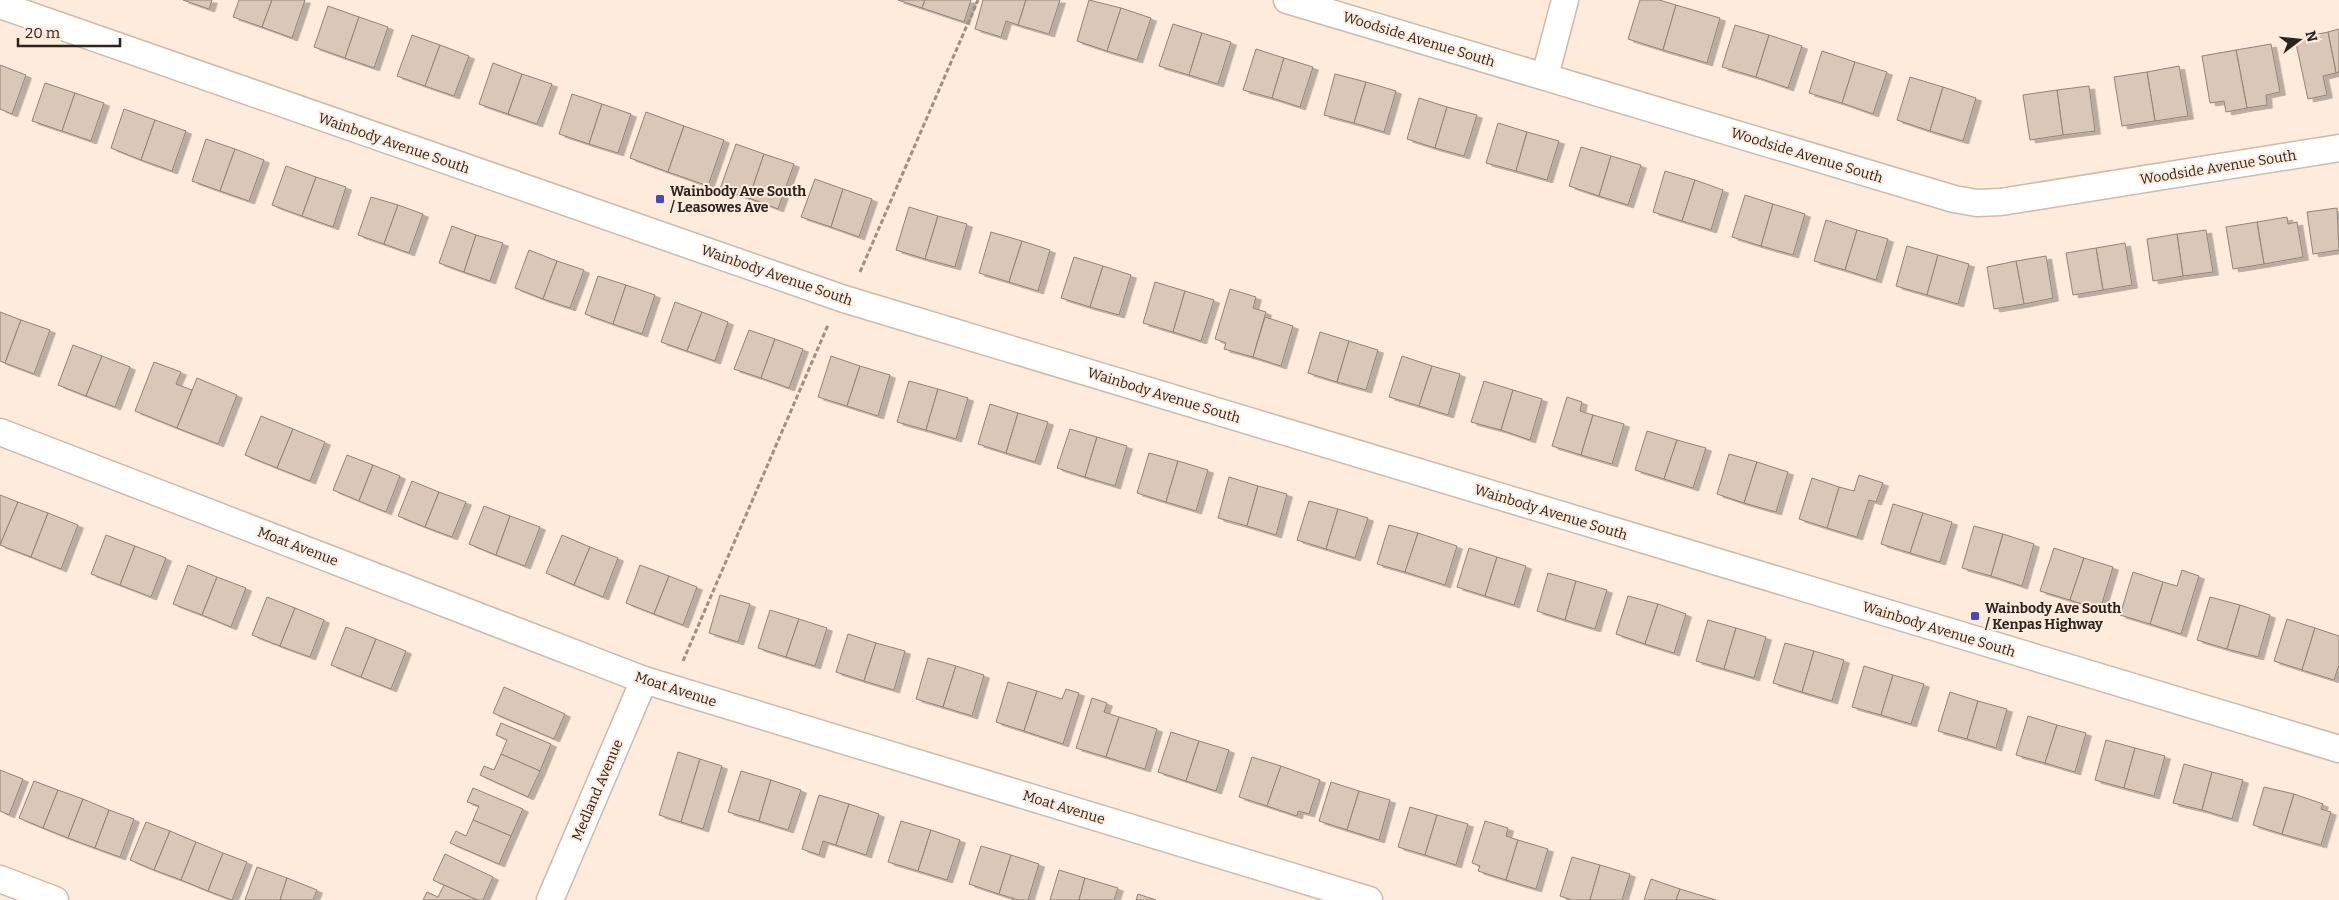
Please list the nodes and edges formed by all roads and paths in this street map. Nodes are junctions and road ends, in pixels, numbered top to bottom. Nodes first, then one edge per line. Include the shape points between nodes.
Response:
1 (978, 0) edge
2 (1287, 0) edge
3 (1565, 0) edge
4 (0, 5) edge
5 (1545, 76) junction
6 (2339, 148) edge
7 (844, 299) junction
8 (0, 432) edge
9 (644, 680) junction
10 (672, 688) junction
11 (2339, 748) edge
12 (0, 879) edge
13 (55, 900) edge
14 (550, 900) edge
15 (1369, 900) edge

1 - 7 path via 854,287
2 - 5 street, Woodside Avenue South
3 - 5 street
4 - 7 street, Wainbody Avenue South
5 - 6 street, Woodside Avenue South via 1954,199 1977,203 2001,202
7 - 10 path via 832,315
7 - 11 street, Wainbody Avenue South
8 - 9 street, Moat Avenue
9 - 10 street, Moat Avenue
9 - 14 street, Medland Avenue
10 - 15 street, Moat Avenue
12 - 13 street

